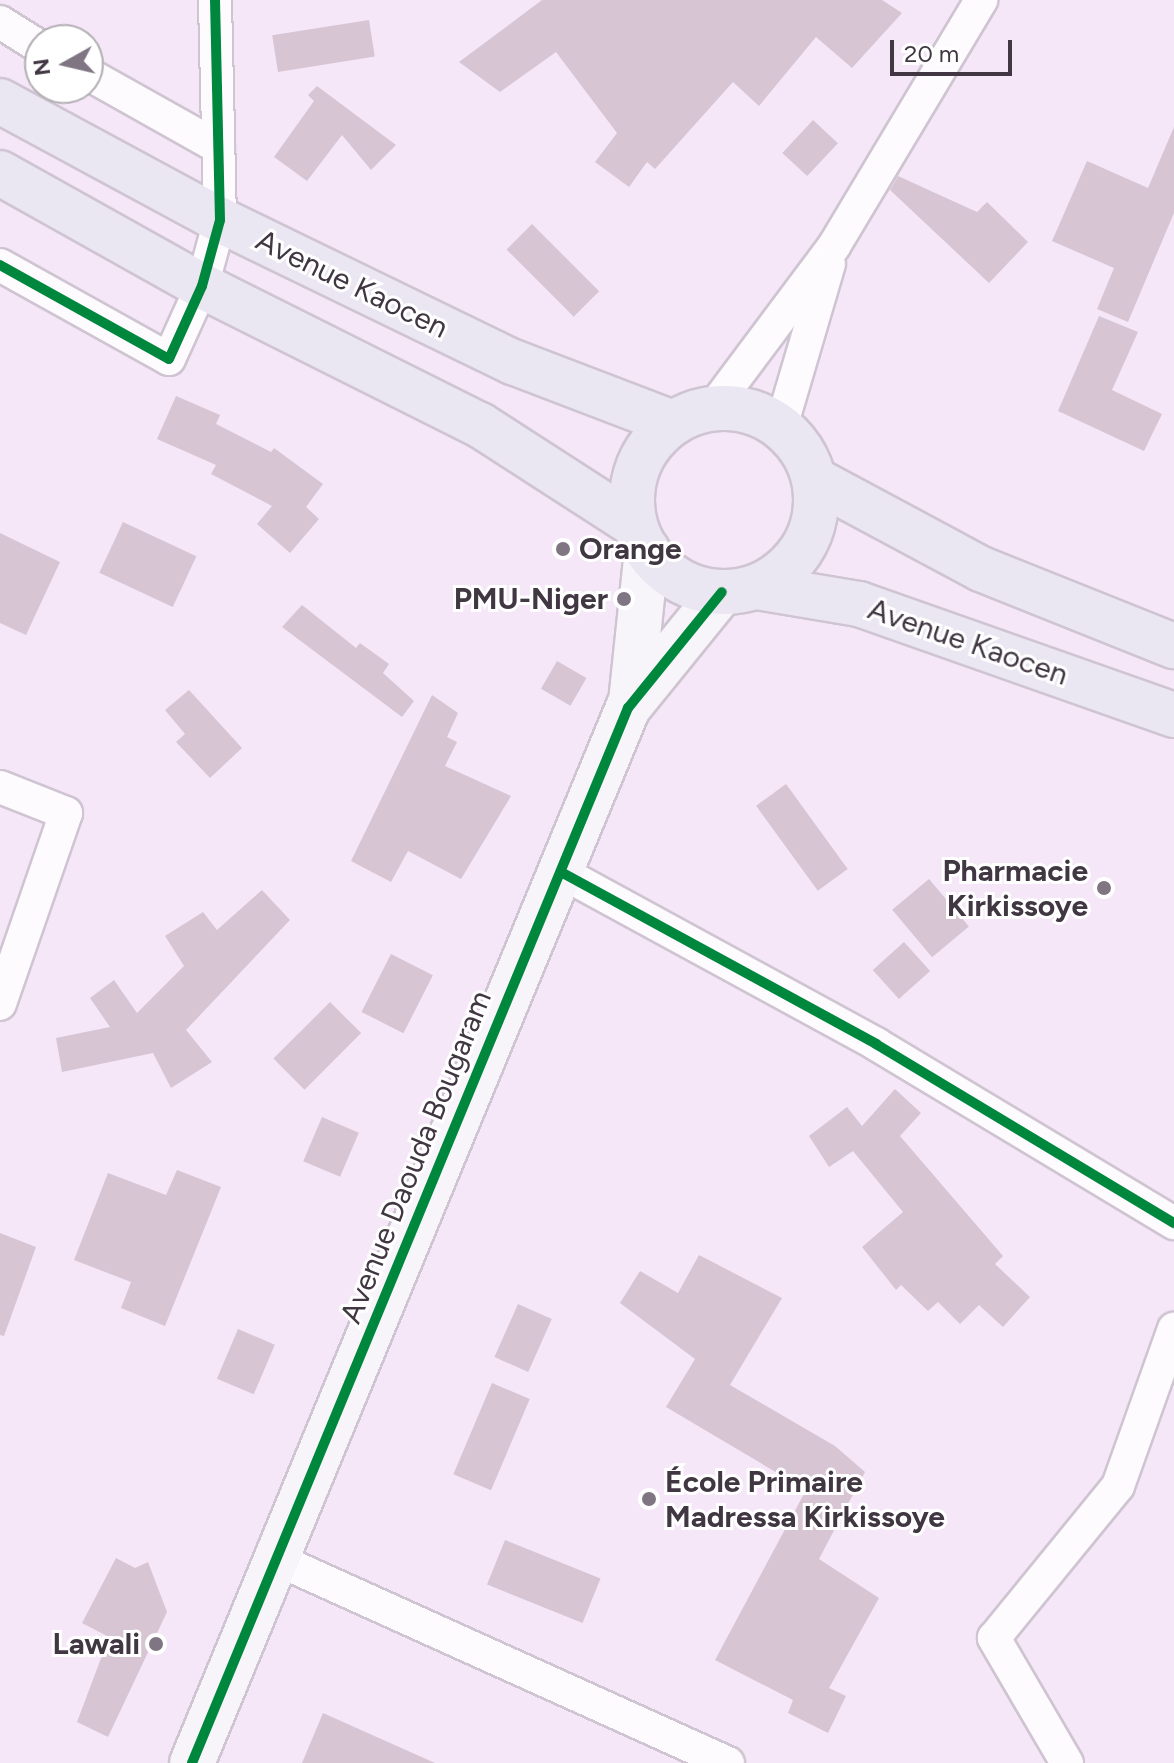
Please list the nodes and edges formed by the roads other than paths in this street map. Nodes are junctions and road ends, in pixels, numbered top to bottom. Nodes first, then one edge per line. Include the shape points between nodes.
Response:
1 (215, 0) edge
2 (981, 0) edge
3 (0, 22) edge
4 (24, 37) edge
5 (104, 83) edge
6 (0, 101) edge
7 (218, 147) junction
8 (0, 173) edge
9 (220, 220) junction
10 (834, 246) junction
11 (0, 265) edge
12 (202, 286) junction
13 (692, 416) junction
14 (781, 427) junction
15 (815, 480) junction
16 (641, 537) junction
17 (740, 590) junction
18 (1174, 646) edge
19 (631, 702) junction
20 (1174, 715) edge
21 (0, 787) edge
22 (561, 872) junction
23 (0, 1004) edge
24 (1174, 1223) edge
25 (1174, 1329) edge
26 (276, 1559) junction
27 (192, 1763) edge
28 (728, 1763) edge
29 (1067, 1763) edge

1 - 7 street
2 - 10 street
3 - 4 street
5 - 7 street
6 - 9 highway, Avenue Kaocen
7 - 9 street
8 - 12 highway
9 - 12 street
9 - 13 highway, Avenue Kaocen via 513,362
10 - 13 street
10 - 14 street
11 - 12 street via 169,359
12 - 16 highway via 480,425
13 - 14 highway via 756,412
13 - 16 highway via 637,467
14 - 15 highway via 802,450
15 - 17 highway via 816,512 806,544 785,570
15 - 18 highway via 981,569
16 - 17 highway via 667,573 693,587
16 - 19 street, Avenue Daouda Bougaram
17 - 19 street, Avenue Daouda Bougaram
17 - 20 highway, Avenue Kaocen via 859,604
19 - 22 street, Avenue Daouda Bougaram
21 - 23 street via 66,813
22 - 24 street via 876,1044
22 - 26 street, Avenue Daouda Bougaram
25 - 29 street via 1118,1486 994,1638
26 - 27 street, Avenue Daouda Bougaram
26 - 28 street

